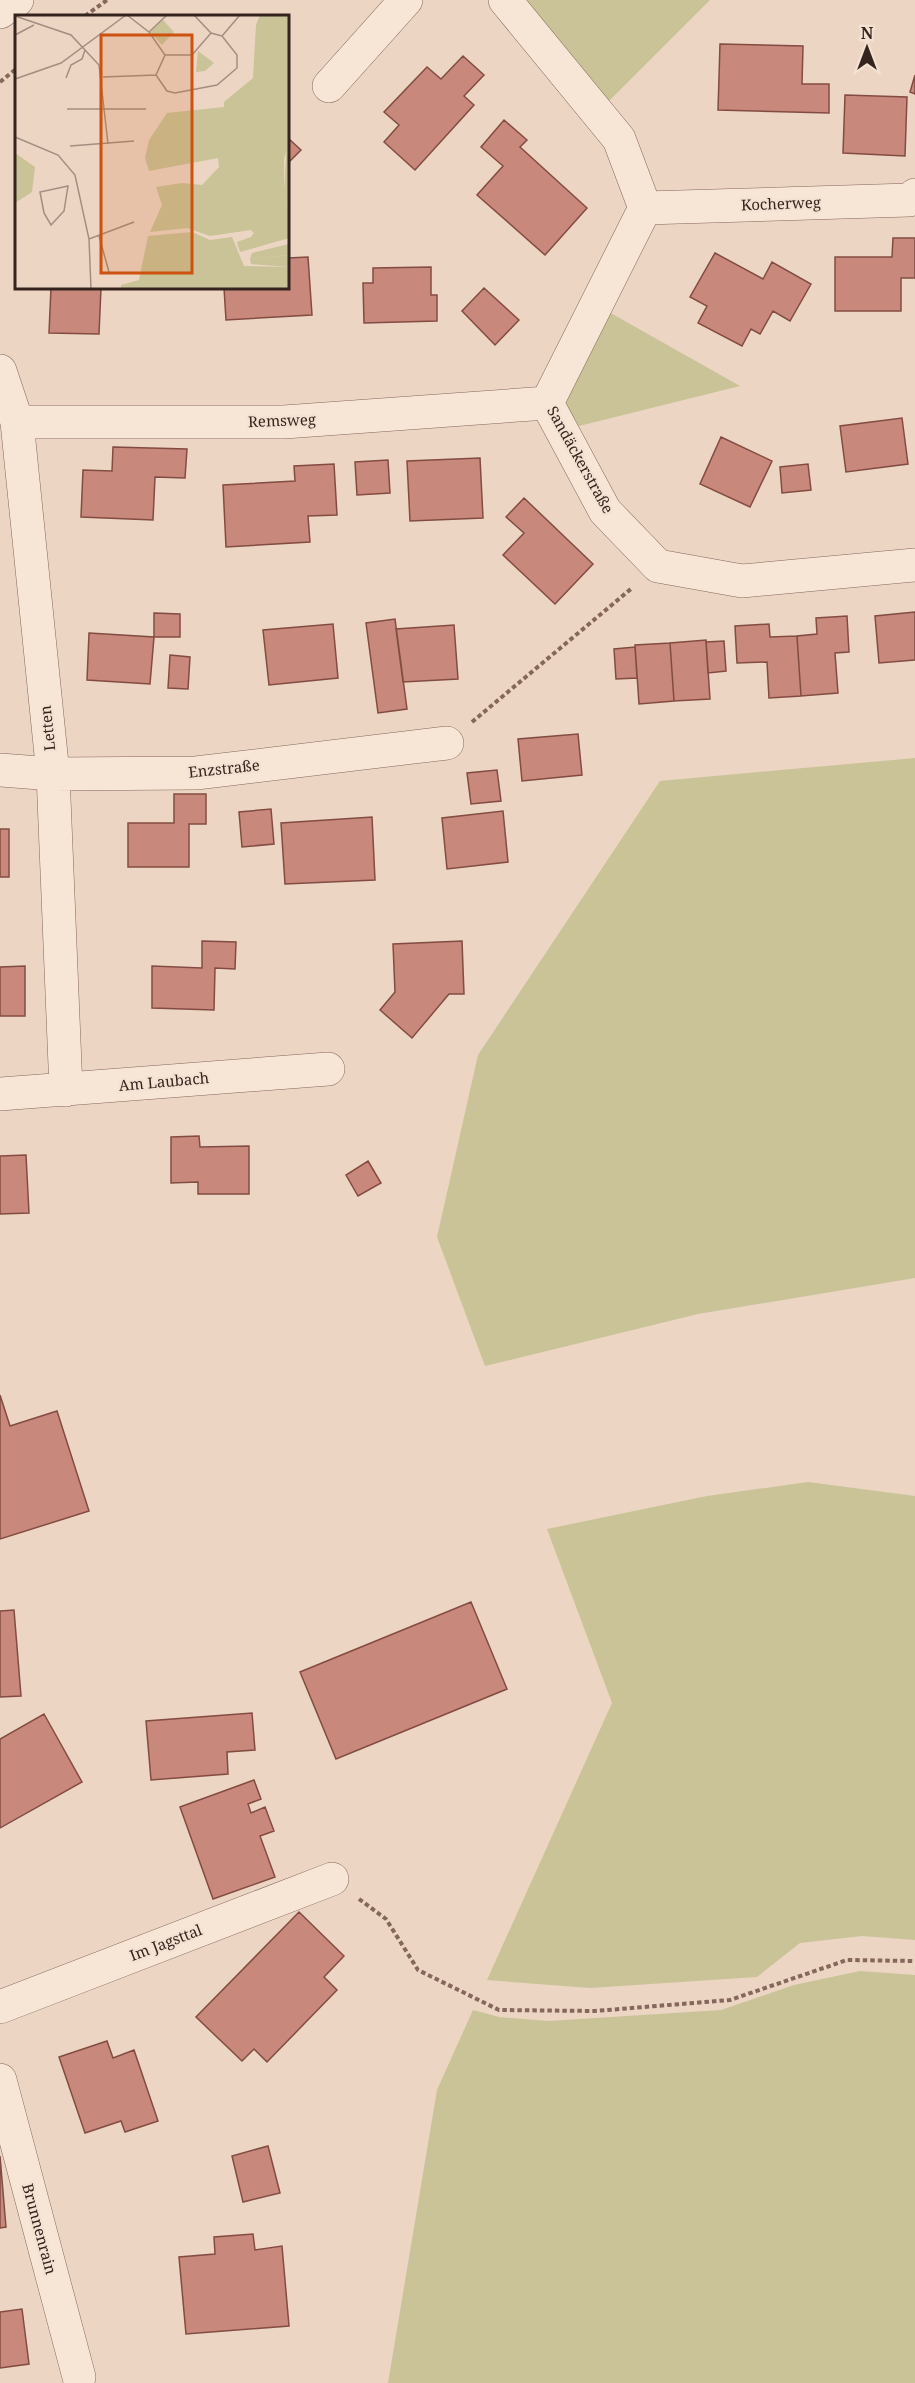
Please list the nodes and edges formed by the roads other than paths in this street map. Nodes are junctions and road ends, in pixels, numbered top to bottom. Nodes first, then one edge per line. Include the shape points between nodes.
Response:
1 (17, 0) edge
2 (406, 0) edge
3 (505, 0) edge
4 (0, 12) edge
5 (329, 86) dead end
6 (915, 195) edge
7 (645, 208) junction
8 (0, 370) edge
9 (547, 403) junction
10 (17, 422) junction
11 (915, 565) edge
12 (447, 743) road end
13 (0, 770) edge
14 (53, 774) junction
15 (328, 1069) dead end
16 (66, 1090) junction
17 (0, 1094) edge
18 (332, 1879) road end
19 (0, 2007) edge
20 (0, 2080) edge
21 (79, 2377) dead end

1 - 4 street
2 - 5 street
3 - 7 street via 619,139
6 - 7 street, Kocherweg via 909,200
7 - 9 street, Sandäckerstraße
8 - 10 street, Letten
9 - 10 street, Remsweg via 284,422
9 - 11 street, Sandäckerstraße via 605,511 658,566 742,581
10 - 14 street, Letten
12 - 14 street, Enzstraße via 196,773
13 - 14 street, Enzstraße
14 - 16 street, Letten
15 - 16 street, Am Laubach
16 - 17 street, Am Laubach
18 - 19 street, Im Jagsttal
20 - 21 street, Brunnenrain

